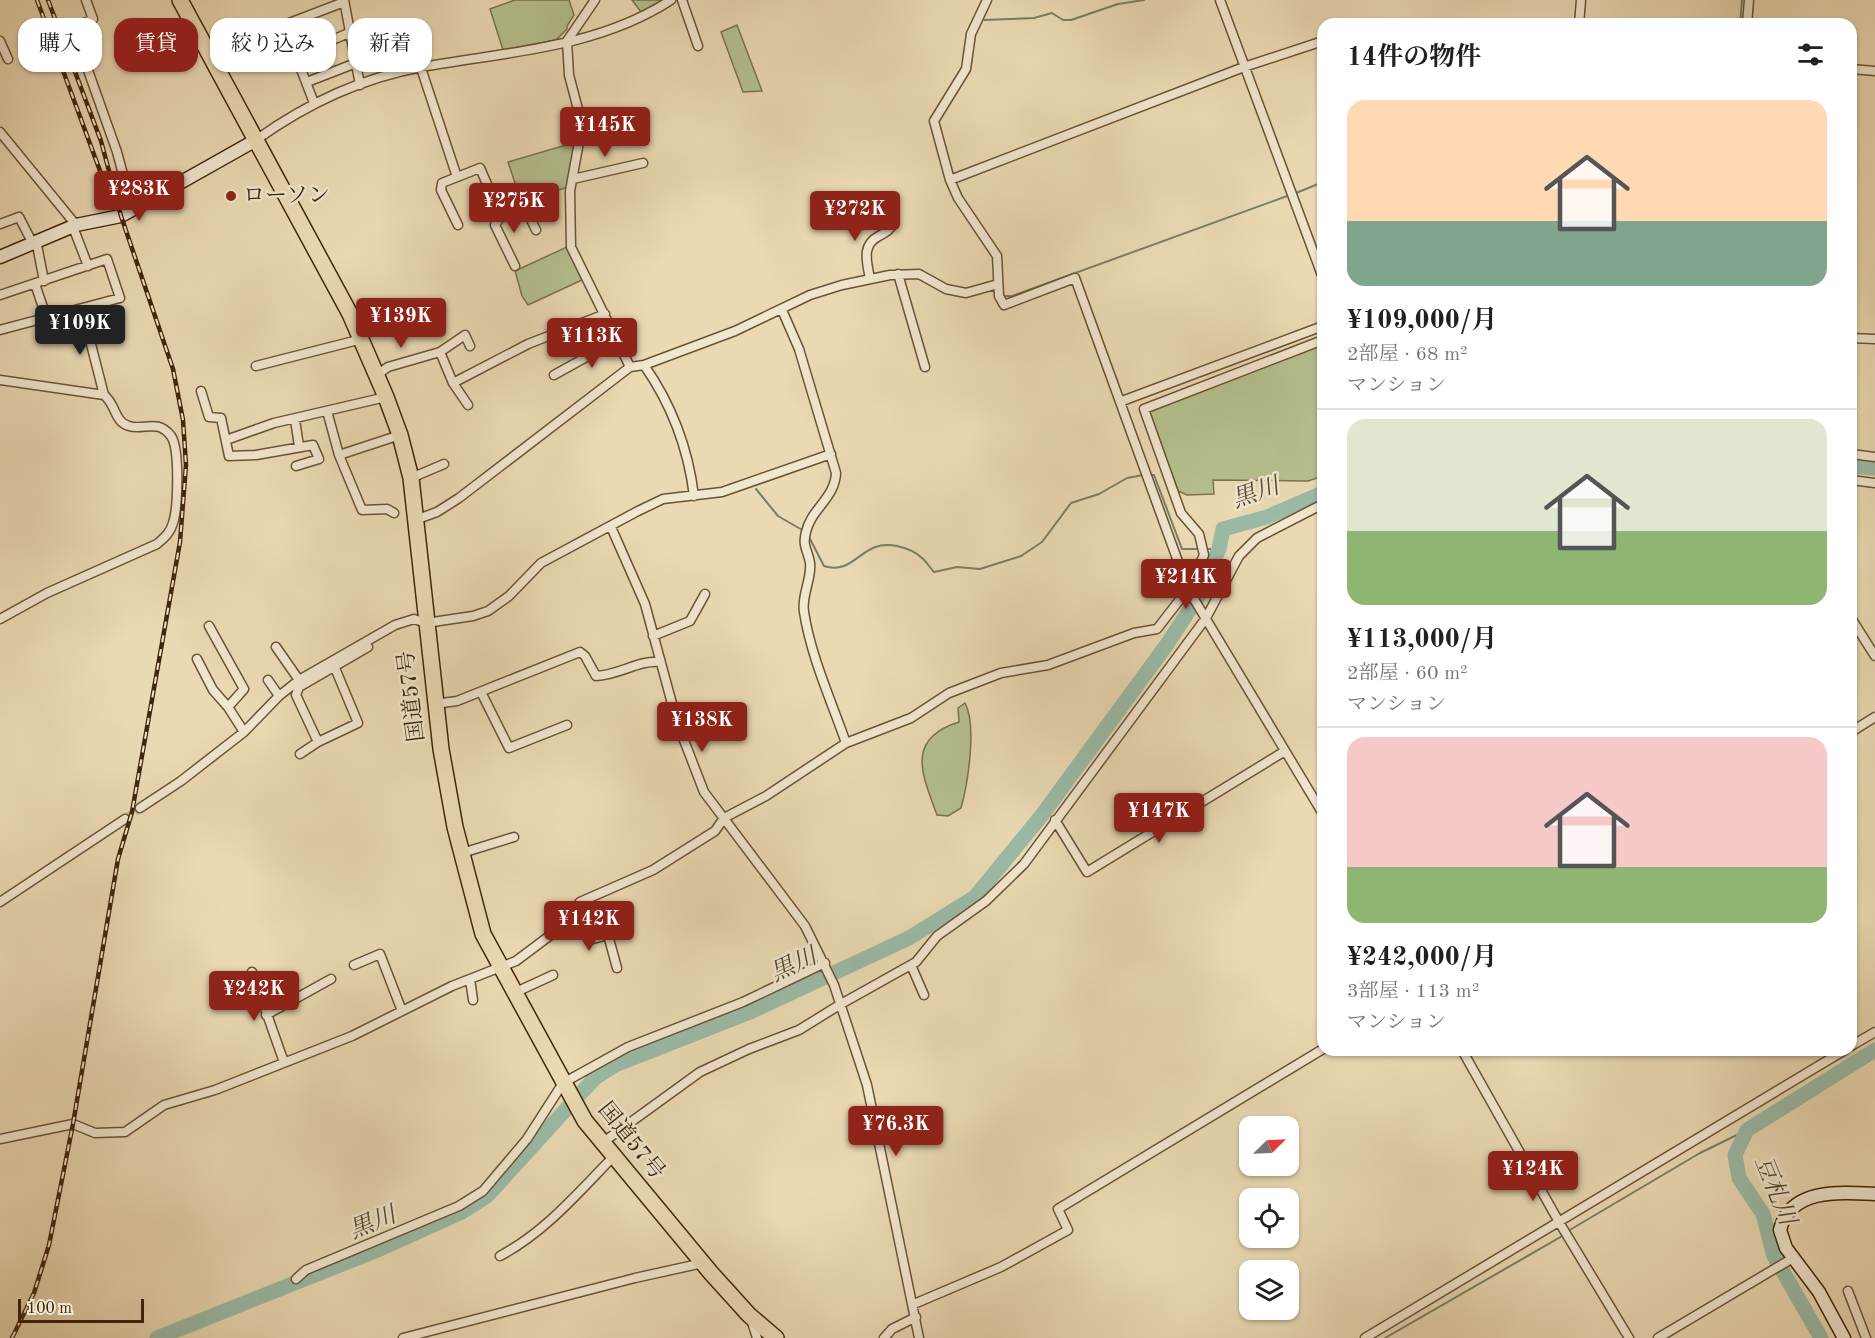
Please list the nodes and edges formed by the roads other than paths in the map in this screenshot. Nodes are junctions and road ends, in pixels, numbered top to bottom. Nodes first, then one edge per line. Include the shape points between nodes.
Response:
1 (86, 0) edge
2 (180, 0) edge
3 (595, 0) edge
4 (671, 0) edge
5 (682, 0) edge
6 (987, 0) edge
7 (1220, 0) edge
8 (1581, 0) edge
9 (1749, 0) edge
10 (344, 1) edge
11 (302, 18) edge
12 (1580, 18) edge
13 (1748, 18) edge
14 (348, 19) edge
15 (0, 41) edge
16 (567, 41) junction
17 (1317, 43) edge
18 (698, 46) dead end
19 (8, 59) dead end
20 (348, 66) edge
21 (432, 67) edge
22 (1245, 67) junction
23 (1857, 70) edge
24 (1875, 71) edge
25 (303, 72) edge
26 (358, 72) edge
27 (407, 72) edge
28 (422, 72) edge
29 (307, 82) junction
30 (360, 85) junction
31 (314, 103) junction
32 (2, 137) edge
33 (256, 140) junction
34 (643, 163) dead end
35 (457, 177) junction
36 (573, 179) junction
37 (950, 180) junction
38 (132, 208) junction
39 (889, 210) dead end
40 (501, 216) junction
41 (0, 224) edge
42 (458, 225) dead end
43 (74, 226) junction
44 (536, 231) dead end
45 (34, 241) junction
46 (0, 257) edge
47 (1317, 262) edge
48 (88, 266) junction
49 (515, 266) dead end
50 (898, 274) junction
51 (870, 279) junction
52 (40, 282) junction
53 (998, 284) junction
54 (0, 295) edge
55 (82, 309) junction
56 (782, 310) junction
57 (605, 314) junction
58 (46, 316) junction
59 (1317, 328) edge
60 (0, 330) edge
61 (1857, 338) edge
62 (362, 339) junction
63 (1875, 339) edge
64 (617, 340) junction
65 (1317, 342) edge
66 (470, 346) dead end
67 (440, 352) junction
68 (644, 365) junction
69 (256, 366) dead end
70 (925, 367) dead end
71 (630, 368) junction
72 (377, 375) junction
73 (554, 375) dead end
74 (0, 380) edge
75 (453, 383) junction
76 (201, 391) dead end
77 (104, 396) junction
78 (387, 397) junction
79 (1122, 402) junction
80 (468, 405) dead end
81 (327, 411) junction
82 (295, 420) junction
83 (400, 435) junction
84 (226, 440) junction
85 (299, 446) junction
86 (831, 454) junction
87 (339, 455) junction
88 (1857, 455) edge
89 (1875, 457) edge
90 (444, 464) dead end
91 (296, 465) dead end
92 (411, 478) junction
93 (1857, 481) edge
94 (1875, 483) edge
95 (694, 496) junction
96 (1317, 507) edge
97 (394, 513) dead end
98 (415, 520) junction
99 (611, 527) junction
100 (1188, 589) junction
101 (705, 594) dead end
102 (1206, 618) junction
103 (0, 619) edge
104 (426, 623) junction
105 (209, 626) dead end
106 (1857, 628) edge
107 (384, 633) junction
108 (653, 636) junction
109 (276, 647) dead end
110 (1875, 656) edge
111 (198, 659) dead end
112 (660, 662) junction
113 (336, 668) junction
114 (268, 680) dead end
115 (299, 680) junction
116 (481, 692) junction
117 (279, 696) junction
118 (435, 704) junction
119 (228, 707) junction
120 (1875, 717) edge
121 (567, 725) dead end
122 (1857, 728) edge
123 (244, 732) junction
124 (318, 742) junction
125 (846, 743) junction
126 (1285, 751) junction
127 (300, 754) dead end
128 (1317, 804) edge
129 (140, 808) tunnel mouth
130 (724, 818) junction
131 (125, 819) tunnel mouth
132 (1055, 820) junction
133 (514, 837) dead end
134 (462, 854) junction
135 (0, 902) edge
136 (589, 923) dead end
137 (825, 963) junction
138 (354, 965) dead end
139 (911, 965) junction
140 (500, 966) junction
141 (617, 968) dead end
142 (252, 972) dead end
143 (553, 975) dead end
144 (331, 979) dead end
145 (470, 979) junction
146 (925, 989) dead end
147 (514, 993) junction
148 (473, 1000) dead end
149 (841, 1004) junction
150 (402, 1011) junction
151 (266, 1015) junction
152 (1875, 1032) edge
153 (1857, 1042) edge
154 (1317, 1053) edge
155 (1465, 1056) edge
156 (1835, 1056) edge
157 (284, 1062) junction
158 (565, 1087) junction
159 (0, 1139) edge
160 (602, 1144) junction
161 (613, 1157) junction
162 (1875, 1194) edge
163 (1559, 1222) junction
164 (500, 1256) dead end
165 (1793, 1258) junction
166 (703, 1263) junction
167 (296, 1279) dead end
168 (1848, 1291) dead end
169 (914, 1304) junction
170 (749, 1315) junction
171 (915, 1317) junction
172 (403, 1338) edge
173 (757, 1338) edge
174 (776, 1338) edge
175 (884, 1338) edge
176 (919, 1338) edge
177 (1365, 1338) edge
178 (1629, 1338) edge
179 (1658, 1338) edge
180 (1844, 1338) edge
181 (1866, 1338) edge

1 - 38 street via 93,19 73,28 117,152
2 - 33 highway, 国道57号
3 - 16 street
4 - 16 street via 618,29
5 - 18 street
6 - 37 street via 971,34 966,69 934,122
7 - 22 street
8 - 12 street
9 - 13 street
10 - 11 street
10 - 14 street
15 - 19 street
16 - 21 street
16 - 36 street via 569,75 579,113
17 - 22 street
20 - 29 street
22 - 37 street
22 - 47 street
23 - 24 street
25 - 29 street
26 - 30 street
27 - 30 street
28 - 35 street
29 - 31 street
30 - 31 street
31 - 33 street
32 - 43 street
33 - 38 street
33 - 62 highway, 国道57号
34 - 36 street
35 - 40 street via 480,168
35 - 42 street via 442,183 441,189
36 - 57 street via 571,247
37 - 53 street via 997,256
38 - 43 street via 121,216
39 - 51 street via 893,224 890,231 874,238 868,246
40 - 44 street via 525,207
40 - 49 street via 495,225
41 - 45 street via 19,217
43 - 45 street
43 - 48 street
45 - 46 street
45 - 52 street
48 - 52 street
48 - 55 street via 107,259 120,298
50 - 51 street
50 - 53 street via 919,274 946,289 966,294
50 - 70 street
51 - 56 street via 810,294
52 - 54 street
52 - 58 street
53 - 79 street via 1004,305 1075,278
55 - 58 street via 52,318
55 - 77 street
56 - 68 street
56 - 86 street via 799,349
57 - 64 street
57 - 75 street via 528,344
58 - 60 street
59 - 79 street
61 - 63 street
62 - 69 street
62 - 72 highway, 国道57号
64 - 71 street
64 - 73 street
65 - 100 street via 1144,409 1181,513 1199,534 1204,555
66 - 67 street via 465,335
67 - 72 street via 388,367
67 - 75 street
68 - 71 street
68 - 95 street via 670,406 685,447
71 - 98 street via 459,498
72 - 78 highway, 国道57号
74 - 77 street
75 - 80 street
76 - 84 street via 208,417 221,418
77 - 103 street via 112,401 119,420 127,426 151,424 165,430 176,447 174,520 168,534 157,544 47,593
78 - 81 street
78 - 83 highway, 国道57号
79 - 100 street
81 - 82 street
81 - 87 street
82 - 84 street
82 - 85 street
83 - 87 street
83 - 92 highway, 国道57号
84 - 85 street via 230,456
85 - 91 street via 313,445 318,459
86 - 95 street via 722,492
86 - 125 street via 836,485 811,516 806,530 803,547 810,561 803,610
87 - 97 street via 362,510 387,509
88 - 89 street
90 - 92 street
92 - 98 highway, 国道57号
93 - 94 street
95 - 99 street via 663,499
96 - 102 street via 1257,538 1239,556
98 - 104 highway, 国道57号
99 - 104 street via 588,535 541,563 488,611
99 - 108 street via 645,604
100 - 102 street
100 - 125 street via 1157,629 1134,633 1048,665 1001,673 949,693 911,718
101 - 108 street via 690,621
102 - 126 street
102 - 132 street
104 - 107 street via 414,619
104 - 118 highway, 国道57号
105 - 119 street via 244,689
106 - 110 street
107 - 113 street
107 - 115 street
108 - 112 street
109 - 115 street
111 - 119 street via 213,690
112 - 116 street via 596,676 580,652
112 - 130 street via 704,792
113 - 124 street via 299,687 296,695
113 - 124 street via 358,723
114 - 117 street
115 - 117 street
116 - 118 street
116 - 121 street via 509,748
117 - 123 street
118 - 134 highway, 国道57号
119 - 123 street
120 - 122 street
123 - 129 street
124 - 127 street
125 - 130 street via 766,796
126 - 128 street
126 - 132 street via 1087,872
130 - 137 street via 804,926
130 - 140 street via 715,831 653,870 580,902 552,934 516,961
131 - 135 street
132 - 139 street via 1024,864 986,901 937,936
133 - 134 street
134 - 140 highway, 国道57号 via 479,922
136 - 141 street via 593,939 608,935
137 - 149 street
137 - 158 street via 744,1002 628,1047
138 - 150 street via 380,954
139 - 146 street
139 - 149 street
140 - 145 street
140 - 147 highway, 国道57号
142 - 151 street
143 - 147 street
144 - 151 street
145 - 148 street
145 - 150 street
147 - 158 highway, 国道57号
149 - 160 street via 799,1030 700,1072
149 - 169 street via 867,1085
150 - 157 street
151 - 157 street
152 - 153 street
154 - 169 street via 1058,1209 1068,1230 1001,1267
155 - 163 street
156 - 163 street
157 - 159 street via 215,1090 164,1105 125,1132 95,1133 73,1124
158 - 160 highway, 国道57号
158 - 167 street via 483,1191 459,1206 306,1270
160 - 161 highway, 国道57号
161 - 164 street via 546,1226
161 - 166 highway, 国道57号
162 - 165 street via 1840,1192 1810,1197 1792,1206 1780,1230
163 - 177 street
163 - 178 street
165 - 179 street
165 - 180 street via 1819,1292
166 - 170 highway, 国道57号
166 - 172 street
168 - 181 street
169 - 171 street
170 - 173 street
170 - 174 highway, 国道57号
171 - 175 street
171 - 176 street

